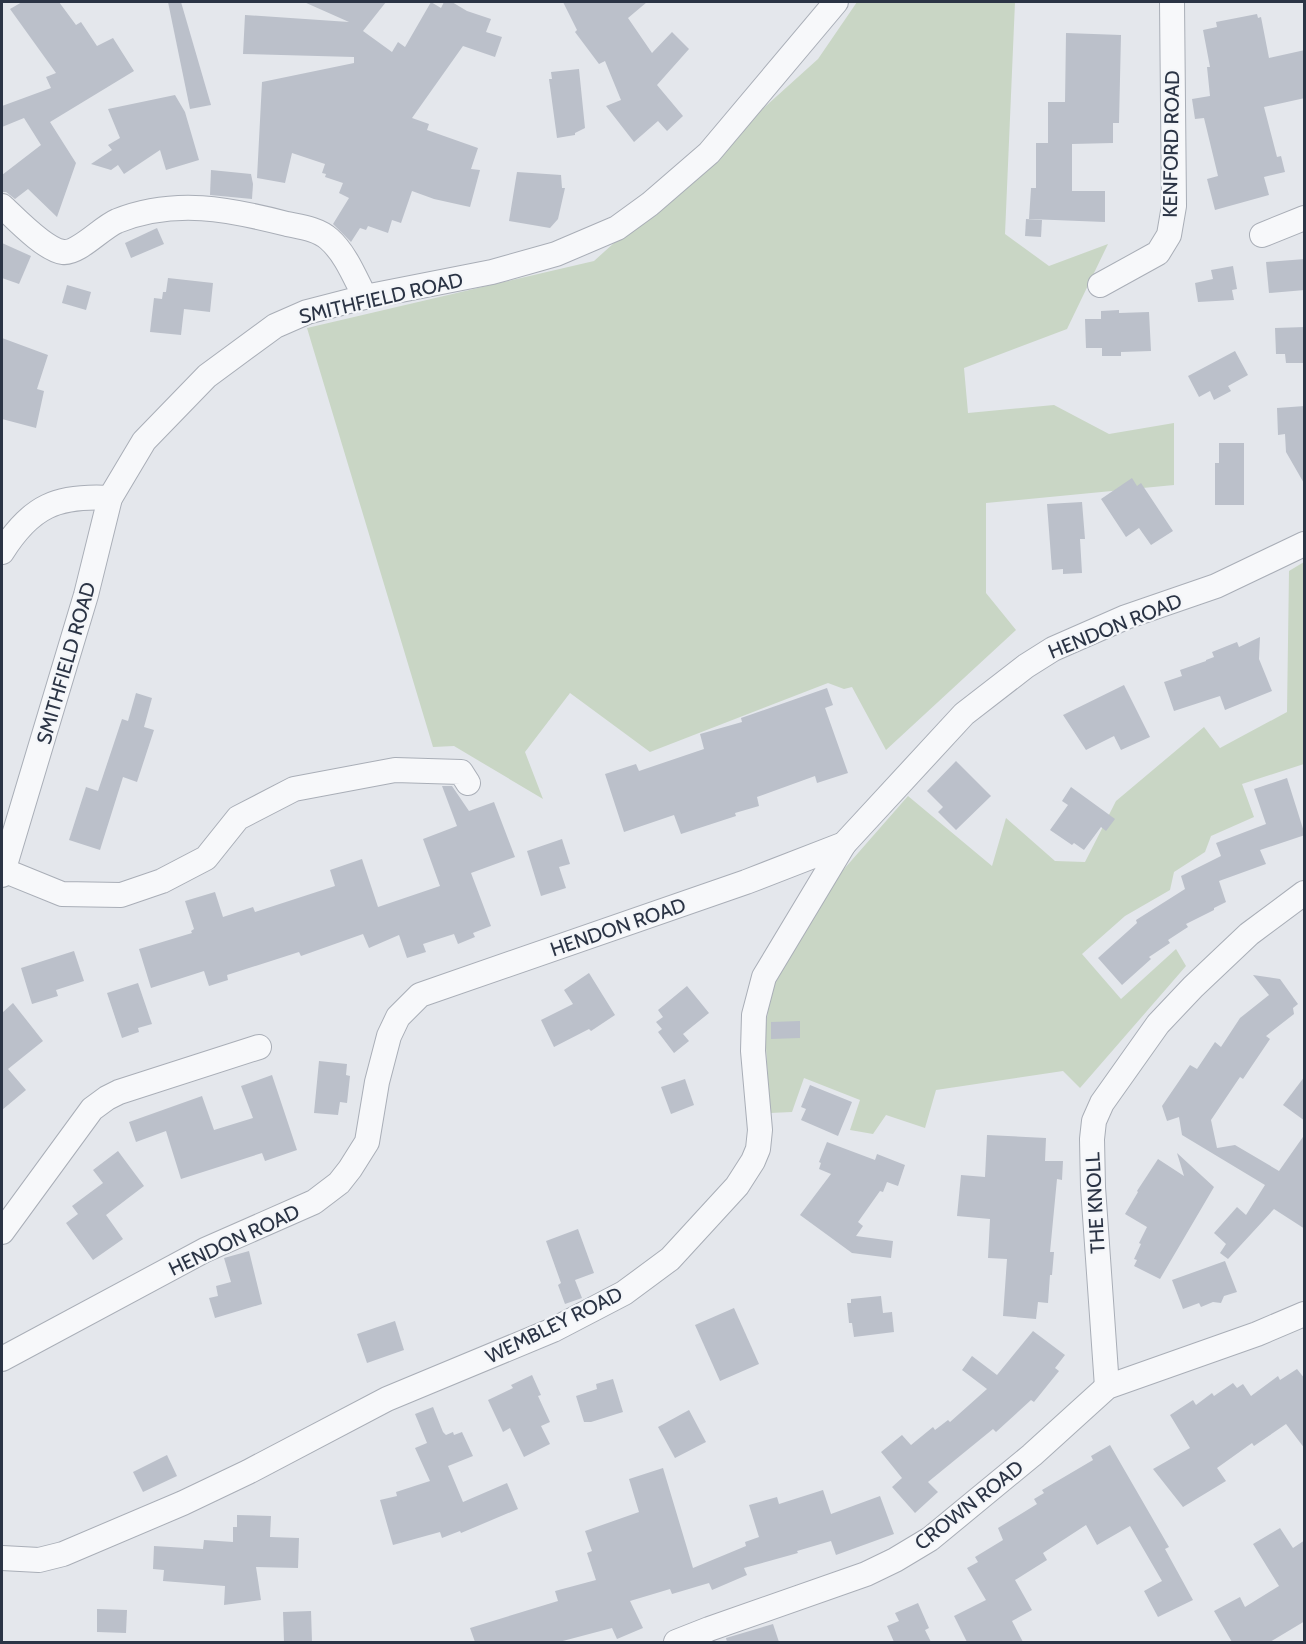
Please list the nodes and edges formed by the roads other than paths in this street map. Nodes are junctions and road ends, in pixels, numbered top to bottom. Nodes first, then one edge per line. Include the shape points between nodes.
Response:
1 (836, 2) edge
2 (1172, 2) edge
3 (2, 206) edge
4 (1305, 218) edge
5 (1262, 235) dead end
6 (1100, 285) dead end
7 (365, 297) junction
8 (111, 498) junction
9 (1305, 544) edge
10 (2, 552) edge
11 (468, 783) dead end
12 (844, 844) junction
13 (2, 872) edge
14 (1305, 893) edge
15 (259, 1047) dead end
16 (2, 1232) edge
17 (1305, 1314) edge
18 (2, 1359) edge
19 (1107, 1387) junction
20 (2, 1558) edge
21 (676, 1642) edge

1 - 7 street, SMITHFIELD ROAD via 709,153 617,228 556,254 492,272
2 - 6 street, KENFORD ROAD via 1173,206 1169,235 1158,253
3 - 7 street via 32,233 64,252 71,252 117,221 151,211 203,207 259,216 317,231 328,238 343,255
4 - 5 street
7 - 8 street, SMITHFIELD ROAD via 290,319 225,361 144,441
8 - 10 street via 69,498 50,505 13,534
8 - 13 street, SMITHFIELD ROAD via 86,595
9 - 12 street, HENDON ROAD via 1216,586 1073,639 1026,666 964,714
11 - 13 street via 461,772 395,770 294,789 238,818 206,858 162,880 121,894 62,894
12 - 18 street, HENDON ROAD via 420,995 398,1017 389,1036 367,1142 339,1183 314,1202 206,1250
12 - 20 street, WEMBLEY ROAD via 764,977 754,1015 760,1130 753,1161 737,1186 670,1259 624,1293 553,1330 387,1400 183,1503 63,1554 39,1560
14 - 19 street, THE KNOLL via 1250,934 1158,1024 1102,1103 1094,1121 1093,1187
15 - 16 street via 107,1098 92,1109
17 - 19 street
19 - 21 street, CROWN ROAD via 930,1539 895,1560

